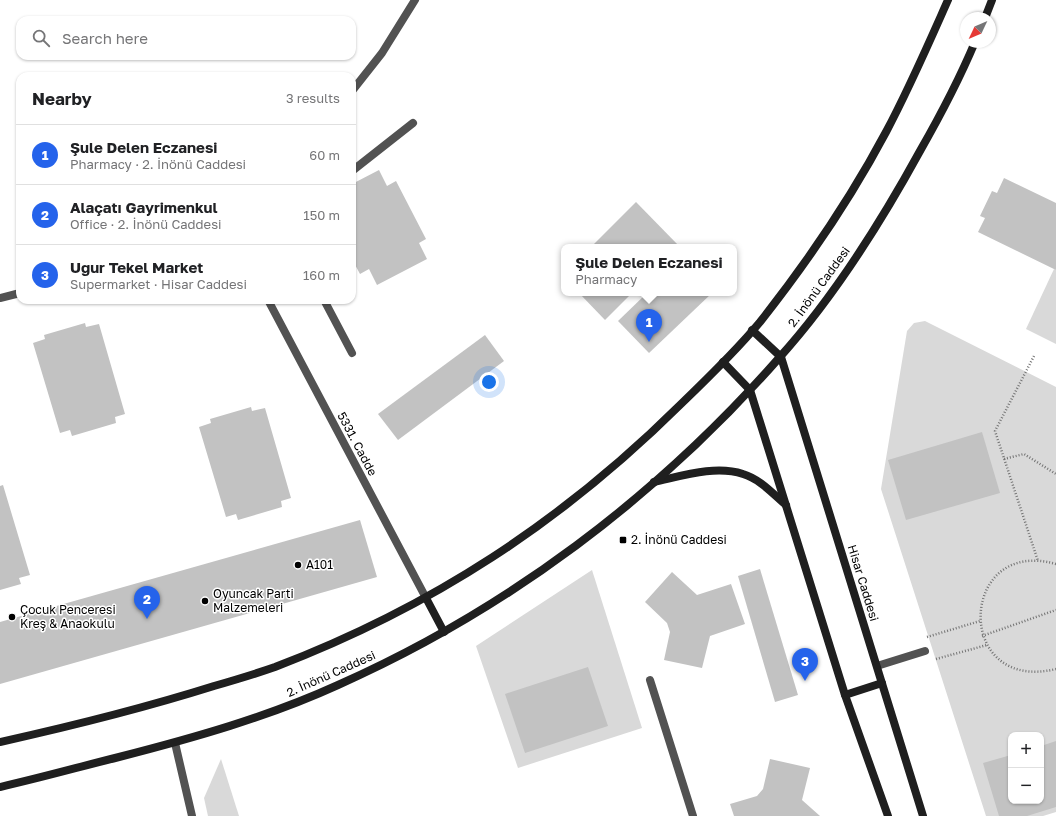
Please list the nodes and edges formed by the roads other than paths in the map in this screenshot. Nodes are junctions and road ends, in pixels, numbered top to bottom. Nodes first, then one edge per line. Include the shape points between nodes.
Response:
1 (415, 0) edge
2 (948, 0) edge
3 (992, 0) edge
4 (987, 12) edge
5 (972, 48) edge
6 (356, 86) edge
7 (413, 123) dead end
8 (356, 168) edge
9 (16, 294) edge
10 (0, 298) edge
11 (270, 304) edge
12 (326, 304) edge
13 (752, 330) junction
14 (352, 353) dead end
15 (781, 357) junction
16 (722, 362) junction
17 (750, 390) junction
18 (653, 482) junction
19 (786, 505) junction
20 (426, 598) junction
21 (444, 632) junction
22 (925, 651) dead end
23 (876, 666) junction
24 (650, 680) dead end
25 (882, 683) junction
26 (845, 695) junction
27 (0, 742) edge
28 (175, 743) junction
29 (0, 787) edge
30 (192, 816) edge
31 (693, 816) edge
32 (888, 816) edge
33 (923, 816) edge

1 - 6 street via 382,53
2 - 13 main road via 920,63 860,177 791,279
3 - 4 main road
5 - 15 main road, 2. İnönü Caddesi via 944,108 878,224 826,299
7 - 8 street
9 - 10 street
11 - 20 street, 5331. Cadde
12 - 14 street
13 - 15 main road
13 - 16 main road
15 - 17 main road, 2. İnönü Caddesi
15 - 23 main road, Hisar Caddesi
16 - 17 main road
16 - 20 main road via 654,431 573,501 482,566
17 - 18 main road, 2. İnönü Caddesi
17 - 19 main road
18 - 19 main road via 699,472 728,471 744,474 760,483
18 - 21 main road, 2. İnönü Caddesi via 544,571
19 - 26 main road
20 - 21 main road
20 - 27 main road via 384,620 273,668 97,720
21 - 28 main road, 2. İnönü Caddesi via 337,686 286,707
22 - 23 street
23 - 25 main road, Hisar Caddesi
24 - 31 street
25 - 26 main road
25 - 33 main road, Hisar Caddesi
26 - 32 main road
28 - 29 main road, 2. İnönü Caddesi
28 - 30 street

